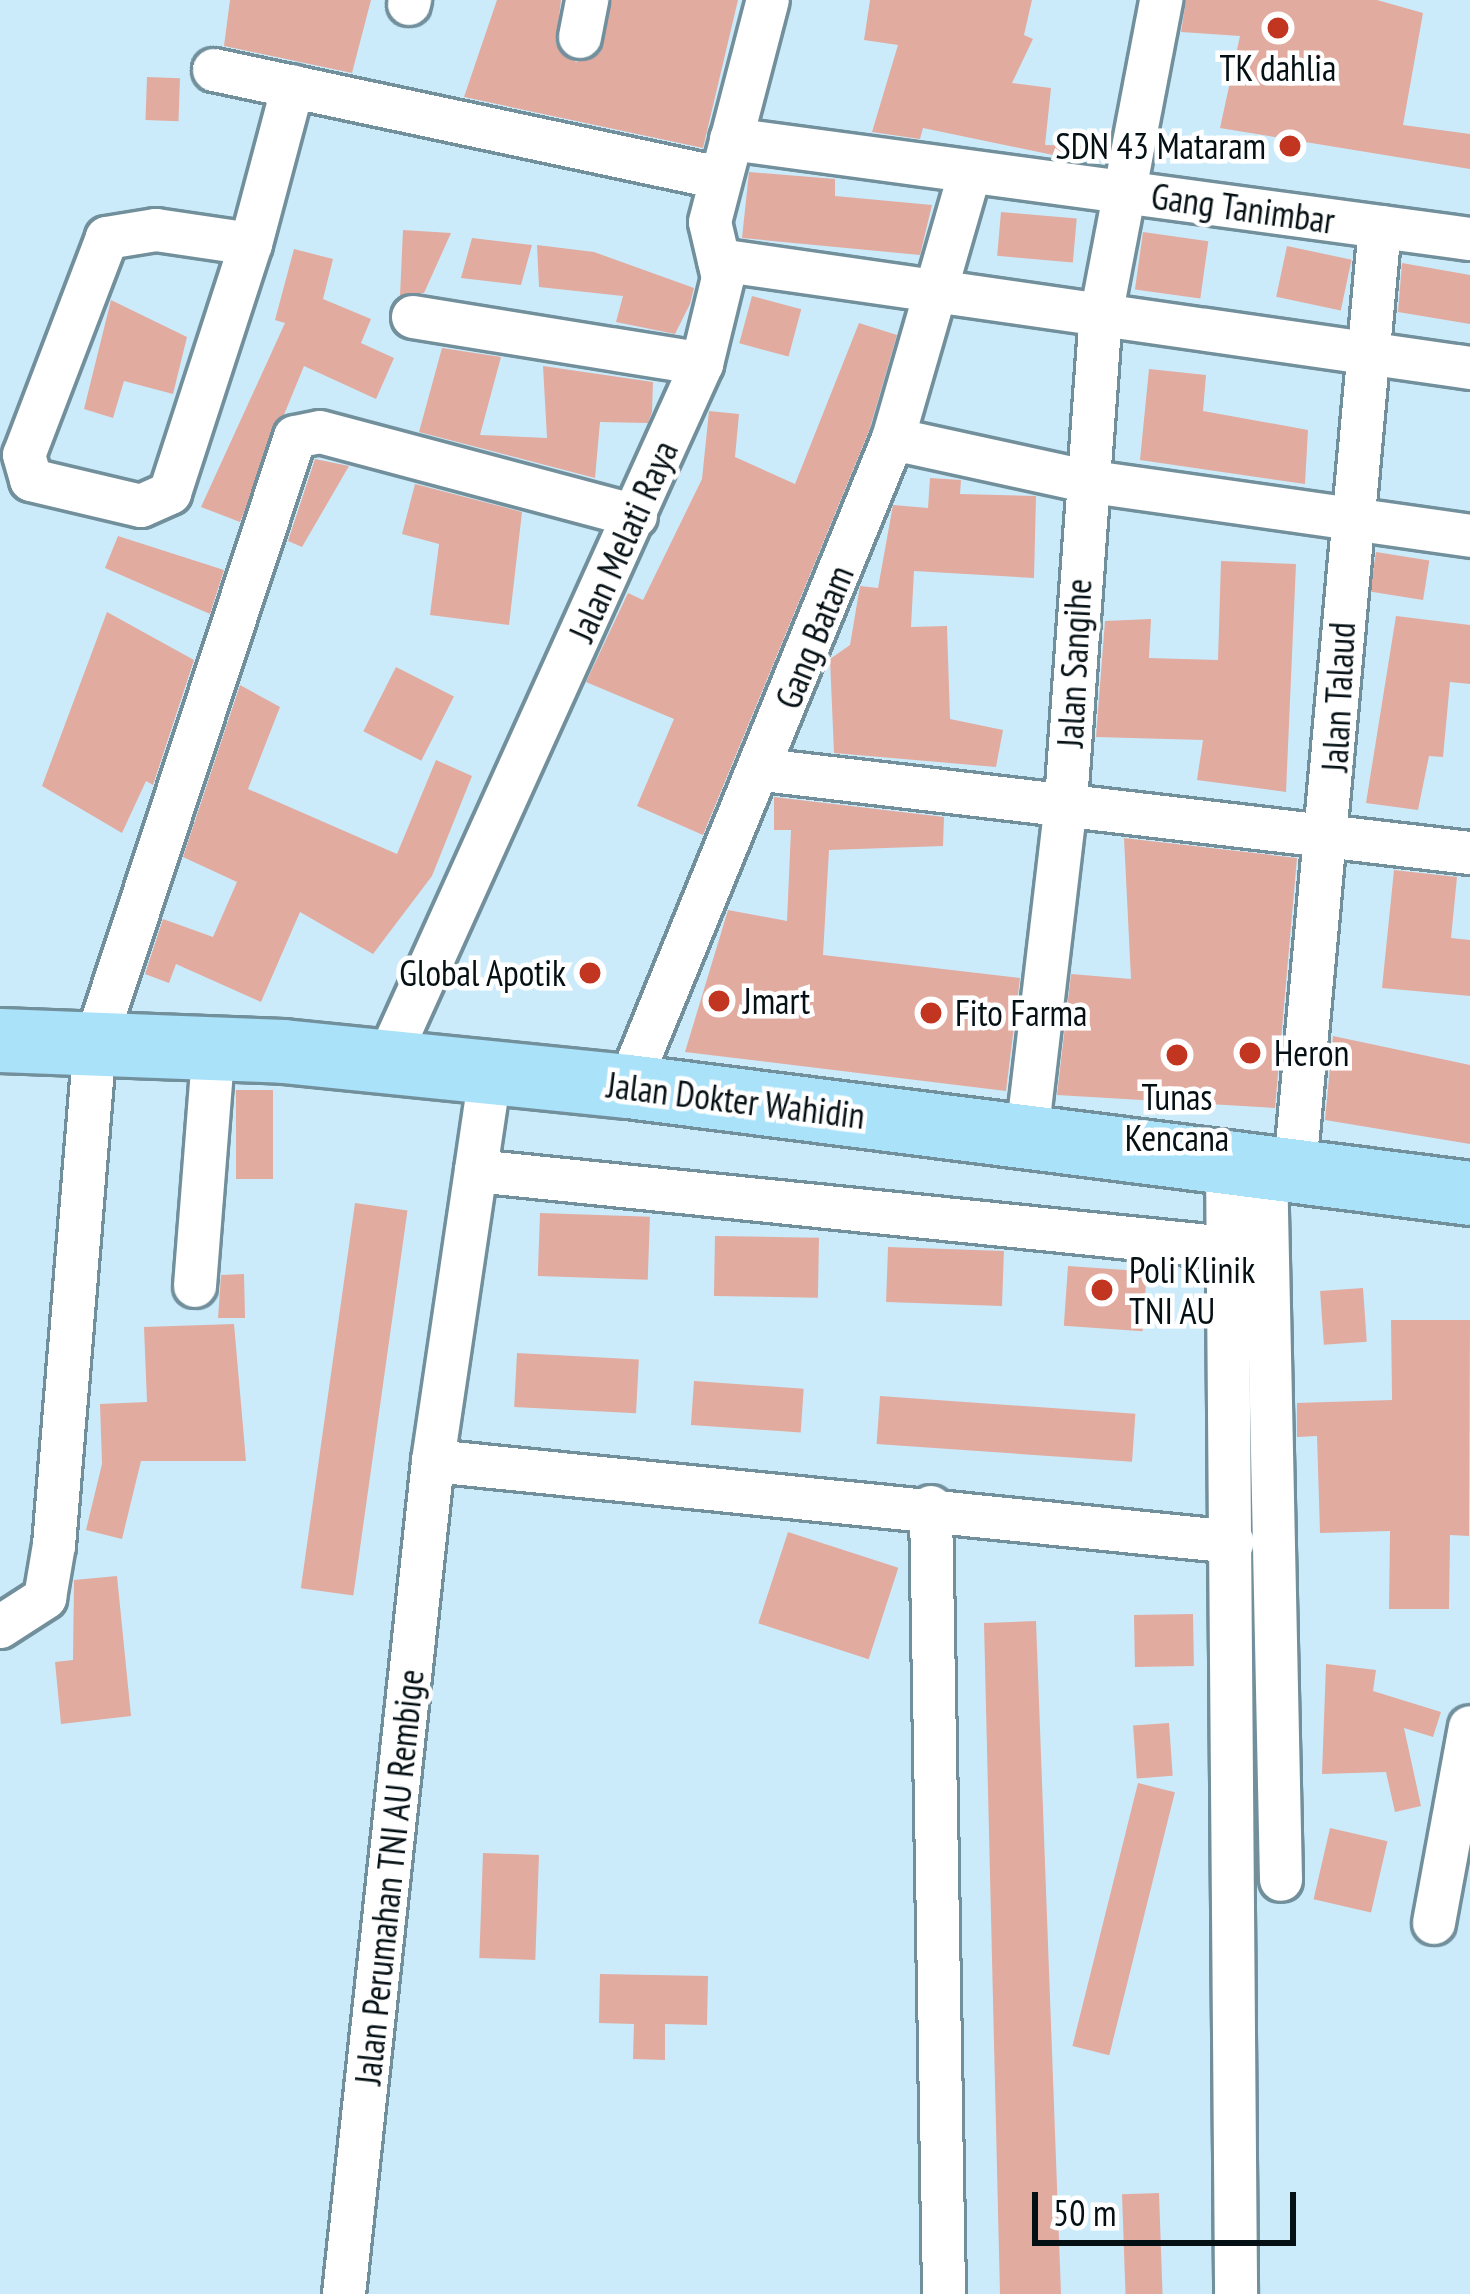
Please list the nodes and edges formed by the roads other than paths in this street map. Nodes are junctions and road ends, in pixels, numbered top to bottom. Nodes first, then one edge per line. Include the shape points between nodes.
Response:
1 (768, 0) edge
2 (1161, 0) edge
3 (214, 70) dead end
4 (293, 86) junction
5 (725, 158) junction
6 (969, 176) junction
7 (1130, 193) junction
8 (1380, 226) junction
9 (1470, 239) edge
10 (251, 244) junction
11 (719, 260) junction
12 (939, 295) junction
13 (413, 316) dead end
14 (1101, 316) junction
15 (1364, 355) junction
16 (702, 364) junction
17 (1470, 368) edge
18 (893, 440) junction
19 (1085, 482) junction
20 (636, 516) junction
21 (1349, 518) junction
22 (1470, 536) edge
23 (763, 770) junction
24 (1066, 801) junction
25 (1330, 832) junction
26 (1470, 853) edge
27 (2, 1040) edge
28 (94, 1043) junction
29 (214, 1046) junction
30 (387, 1061) junction
31 (490, 1072) junction
32 (628, 1086) junction
33 (1027, 1135) junction
34 (1263, 1164) junction
35 (476, 1171) junction
36 (1470, 1192) edge
37 (1227, 1248) junction
38 (194, 1286) dead end
39 (433, 1461) junction
40 (931, 1508) junction
41 (1233, 1542) junction
42 (0, 1627) edge
43 (1470, 1727) edge
44 (1459, 1831) edge
45 (1281, 1880) dead end
46 (1434, 1923) dead end
47 (344, 2294) edge
48 (944, 2294) edge
49 (1236, 2294) edge

1 - 5 street, Jalan Melati Raya
2 - 7 street, Jalan Sangihe
3 - 4 street, Gang Tanimbar
4 - 5 street, Gang Tanimbar
4 - 10 street
5 - 6 street, Gang Tanimbar
5 - 11 street, Jalan Melati Raya via 709,237
6 - 7 street, Gang Tanimbar
6 - 12 street, Gang Batam
7 - 8 street, Gang Tanimbar
7 - 14 street, Jalan Sangihe
8 - 9 street, Gang Tanimbar
8 - 15 street, Jalan Talaud
10 - 10 street via 170,493 141,506 31,480 24,455 107,238 156,230
11 - 12 street
11 - 16 street, Jalan Melati Raya
12 - 14 street
12 - 18 street, Gang Batam
13 - 16 street
14 - 15 street
14 - 19 street, Jalan Sangihe
15 - 17 street
15 - 21 street, Jalan Talaud
16 - 20 street, Jalan Melati Raya
18 - 19 street
18 - 23 street, Gang Batam
19 - 21 street
19 - 24 street, Jalan Sangihe
20 - 28 street via 320,432 295,437
20 - 30 street, Jalan Melati Raya
21 - 22 street
21 - 25 street, Jalan Talaud
23 - 24 street
23 - 32 street, Gang Batam
24 - 25 street
24 - 33 street, Jalan Sangihe
25 - 26 street
25 - 34 street, Jalan Talaud
27 - 28 main road, Jalan Dokter Wahidin
28 - 29 main road, Jalan Dokter Wahidin
28 - 42 street via 54,1545 45,1598
29 - 30 main road, Jalan Dokter Wahidin
29 - 38 street
30 - 31 main road, Jalan Dokter Wahidin
31 - 32 main road, Jalan Dokter Wahidin
31 - 35 street, Jalan Perumahan TNI AU Rembige
32 - 33 main road, Jalan Dokter Wahidin
33 - 34 main road, Jalan Dokter Wahidin
34 - 36 main road, Jalan Dokter Wahidin
34 - 37 street
34 - 45 street
35 - 37 street
35 - 39 street, Jalan Perumahan TNI AU Rembige
37 - 41 street
39 - 40 street
39 - 47 street, Jalan Perumahan TNI AU Rembige
40 - 41 street
40 - 48 street
41 - 49 street
43 - 44 street
44 - 46 street

